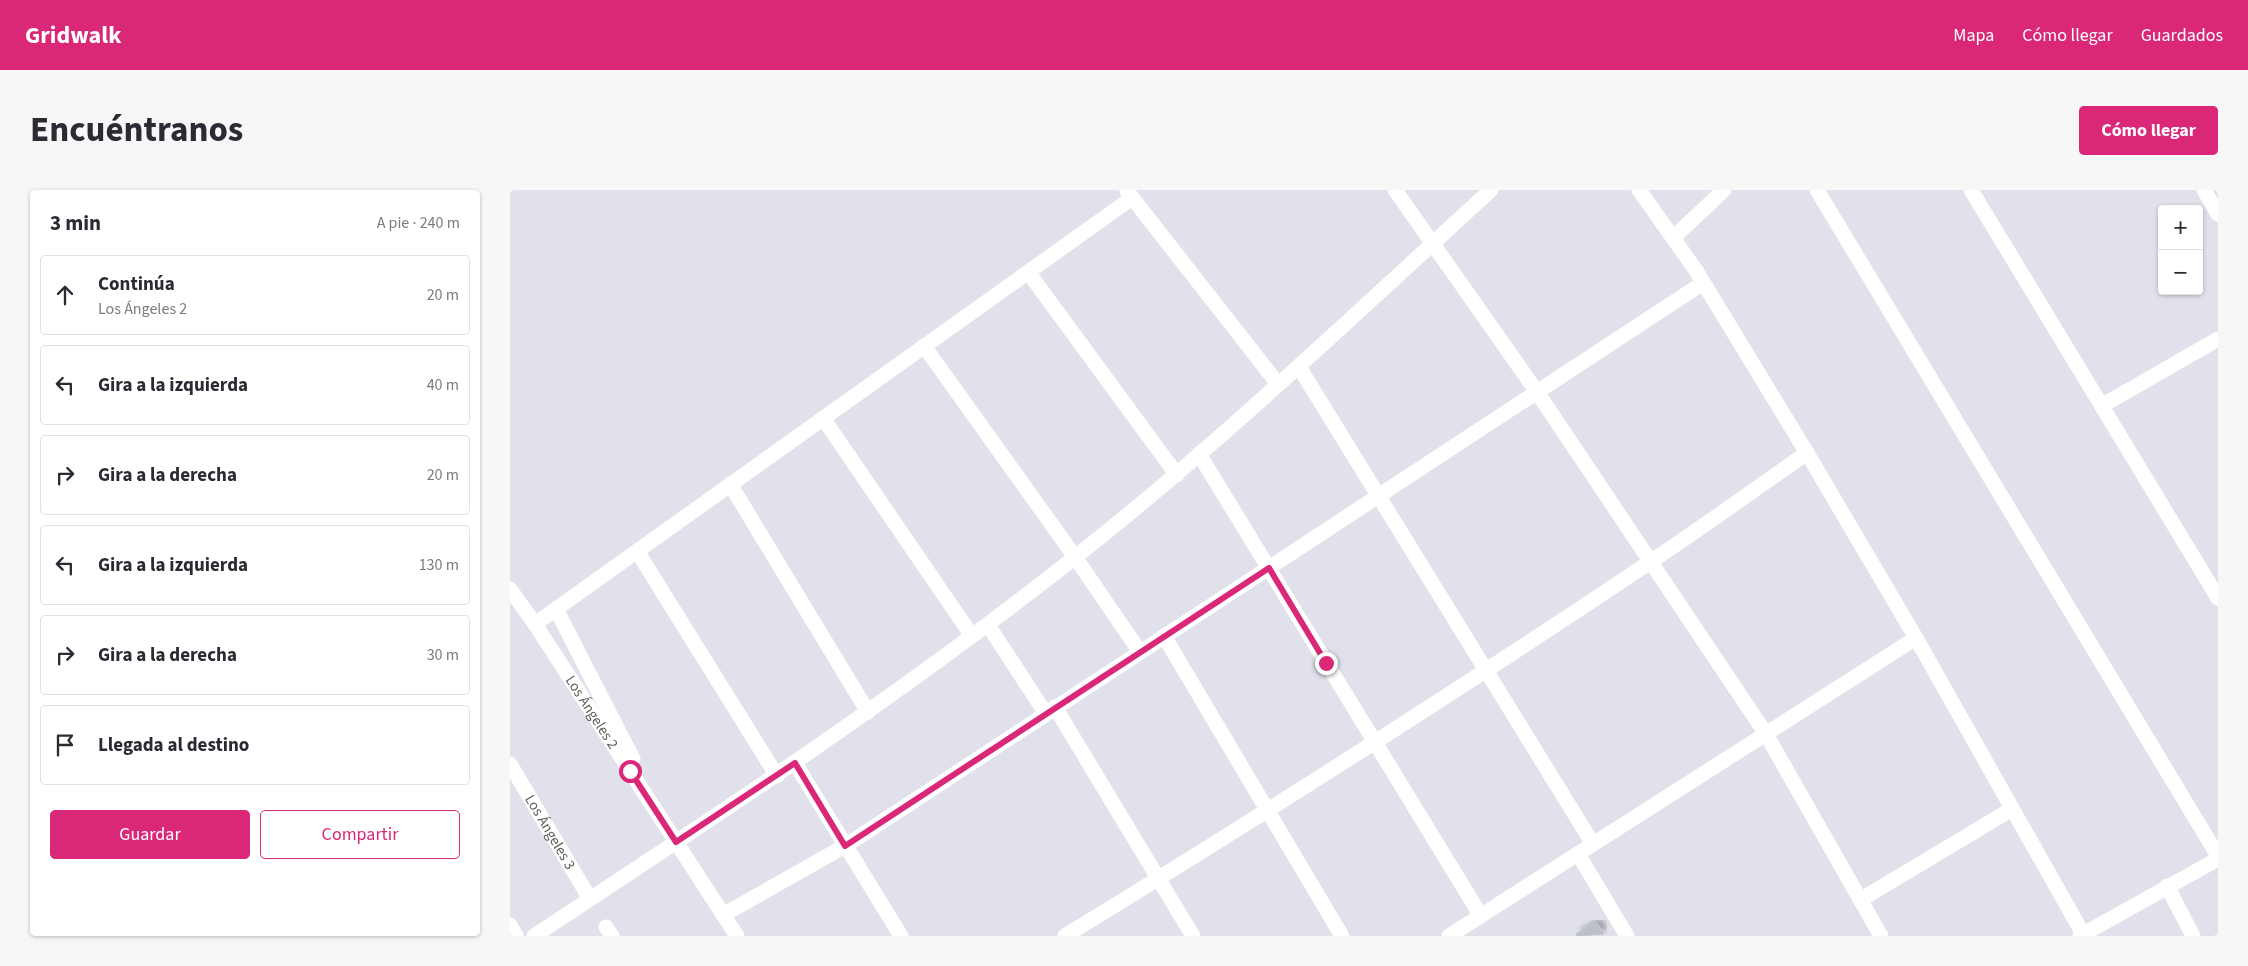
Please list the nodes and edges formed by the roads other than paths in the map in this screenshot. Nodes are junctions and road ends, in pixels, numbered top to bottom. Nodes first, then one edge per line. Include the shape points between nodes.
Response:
1 (1395, 190) edge
2 (1491, 190) edge
3 (1639, 190) edge
4 (1724, 190) edge
5 (1817, 190) edge
6 (1971, 190) edge
7 (2204, 190) edge
8 (1129, 194) edge
9 (2218, 214) edge
10 (1672, 238) junction
11 (1432, 244) junction
12 (1028, 272) junction
13 (1703, 283) junction
14 (2218, 339) edge
15 (924, 346) junction
16 (1299, 367) junction
17 (1278, 384) junction
18 (1538, 392) junction
19 (2102, 404) junction
20 (823, 418) junction
21 (1807, 453) junction
22 (1200, 454) junction
23 (1177, 475) junction
24 (730, 484) junction
25 (1378, 496) junction
26 (637, 551) junction
27 (1075, 557) junction
28 (1651, 562) junction
29 (1269, 568) junction
30 (510, 589) edge
31 (2218, 598) edge
32 (556, 609) junction
33 (535, 624) junction
34 (988, 625) junction
35 (972, 636) junction
36 (1164, 636) junction
37 (1916, 638) junction
38 (1140, 652) junction
39 (1485, 670) junction
40 (1050, 710) junction
41 (868, 712) junction
42 (1766, 734) junction
43 (1374, 742) junction
44 (795, 763) junction
45 (510, 764) edge
46 (777, 776) junction
47 (2012, 808) junction
48 (1268, 811) junction
49 (674, 839) junction
50 (1593, 844) junction
51 (845, 846) junction
52 (1578, 854) junction
53 (2218, 858) edge
54 (1158, 878) junction
55 (2167, 886) junction
56 (590, 899) junction
57 (1860, 900) junction
58 (723, 915) junction
59 (1481, 916) junction
60 (510, 925) edge
61 (1457, 934) edge
62 (2082, 935) edge
63 (516, 936) edge
64 (534, 936) edge
65 (737, 936) edge
66 (901, 936) edge
67 (1065, 936) edge
68 (1193, 936) edge
69 (1342, 936) edge
70 (1627, 936) edge
71 (1880, 936) edge
72 (2193, 936) edge

1 - 11 street
2 - 11 street
3 - 10 street
4 - 10 street
5 - 53 street
6 - 19 street
7 - 9 street
8 - 12 street
8 - 17 street
10 - 13 street
11 - 16 street
11 - 18 street
12 - 15 street
12 - 23 street
13 - 18 street
13 - 21 street
14 - 19 street
15 - 20 street
15 - 27 street
16 - 17 street
16 - 25 street
17 - 22 street
18 - 25 street
18 - 28 street
19 - 31 street
20 - 24 street
20 - 35 street
21 - 28 street
21 - 37 street
22 - 23 street
22 - 29 street
23 - 27 street
24 - 26 street
24 - 41 street
25 - 29 street
25 - 39 street
26 - 32 street
26 - 46 street
27 - 34 street
27 - 38 street
28 - 39 street
28 - 42 street
29 - 36 street
29 - 43 street
30 - 33 street, Los Ángeles 2
32 - 33 street
32 - 49 street
33 - 49 street, Los Ángeles 2
34 - 35 street
34 - 40 street
35 - 41 street
36 - 38 street
36 - 48 street
37 - 42 street
37 - 47 street
38 - 40 street
39 - 43 street
39 - 50 street
40 - 51 street
40 - 54 street
41 - 44 street
42 - 50 street
42 - 57 street
43 - 48 street
43 - 59 street
44 - 46 street
44 - 51 street
45 - 56 street, Los Ángeles 3
46 - 49 street
47 - 57 street
47 - 62 street
48 - 54 street
48 - 69 street
49 - 56 street
49 - 58 street, Los Ángeles 2
50 - 52 street
51 - 58 street
51 - 66 street
52 - 59 street
52 - 70 street
53 - 55 street
54 - 67 street
54 - 68 street
55 - 62 street
55 - 72 street
56 - 64 street
57 - 71 street
58 - 65 street, Los Ángeles 2
59 - 61 street
60 - 63 street

